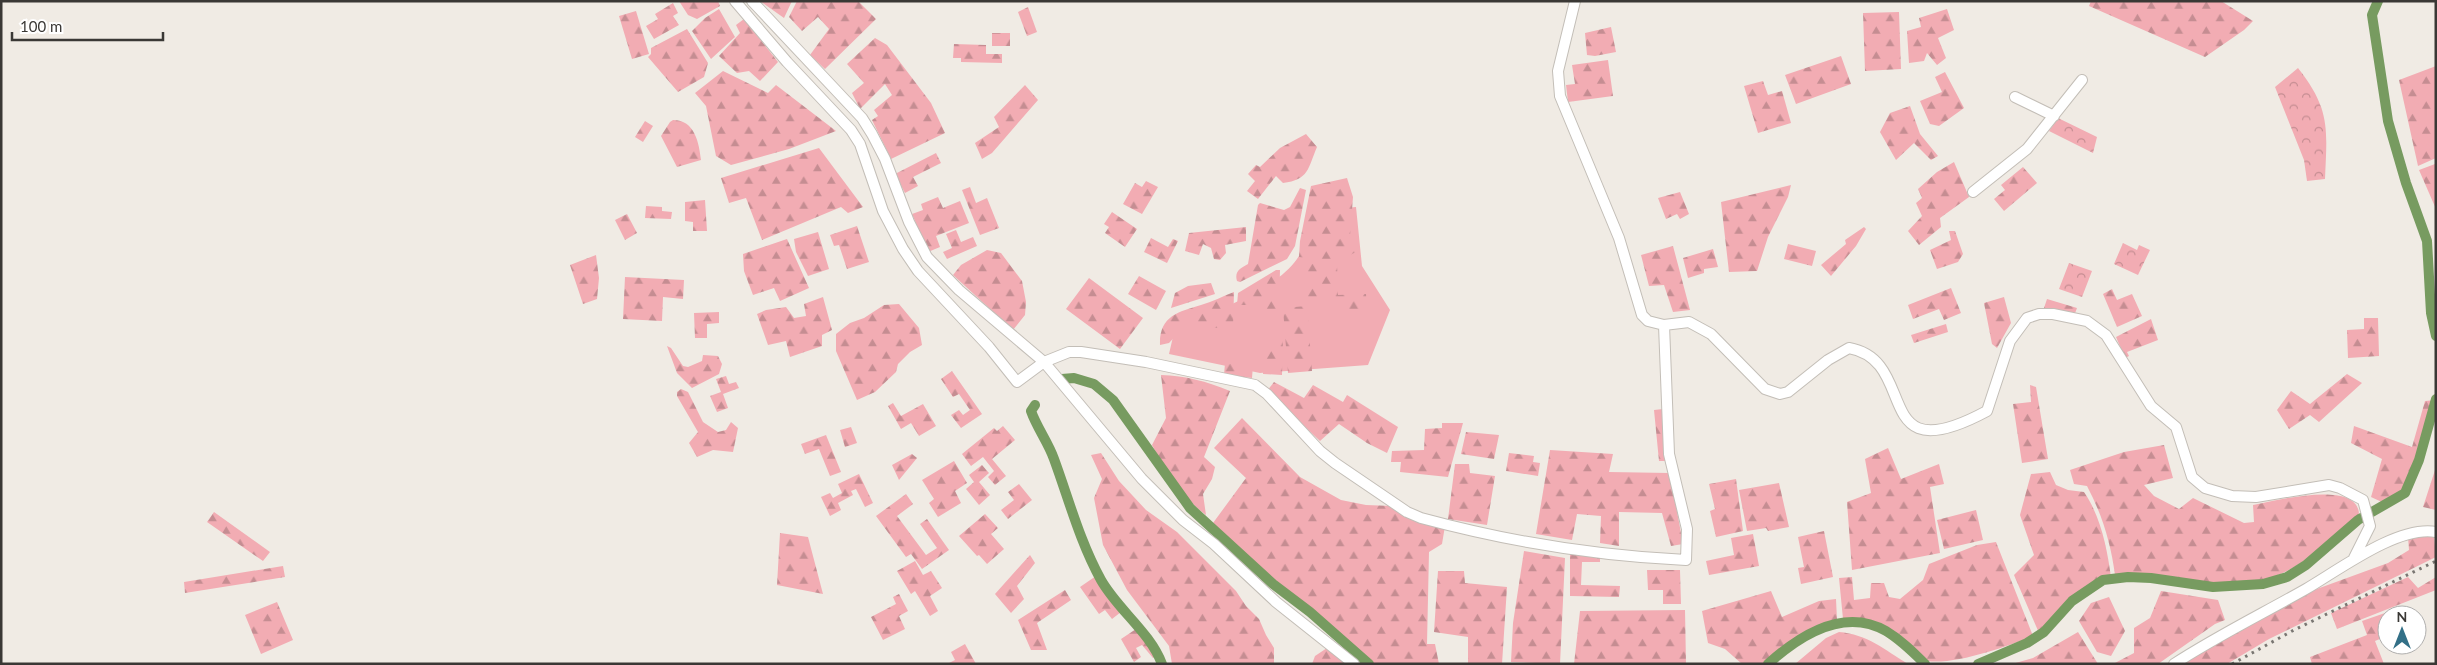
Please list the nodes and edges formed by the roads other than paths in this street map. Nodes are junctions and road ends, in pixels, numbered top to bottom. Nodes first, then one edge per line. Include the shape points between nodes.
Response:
1 (735, 1) edge
2 (752, 1) edge
3 (1575, 1) edge
4 (2082, 80) dead end
5 (2015, 97) dead end
6 (2054, 116) junction
7 (857, 125) junction
8 (1973, 192) dead end
9 (1664, 325) junction
10 (1044, 362) junction
11 (2436, 532) edge
12 (2354, 558) junction
13 (1354, 664) edge
14 (2174, 664) edge

1 - 7 street via 787,62
2 - 7 street
3 - 9 street via 1558,71 1560,96 1619,238 1638,308 1648,321
4 - 6 street
5 - 6 street
6 - 8 street via 2027,148
7 - 10 street via 885,159 909,222 927,257 959,290
7 - 10 street via 860,144 891,227 918,271 1017,382
9 - 10 street via 1670,454 1687,529 1686,560 1656,560 1568,549 1407,512 1320,451 1255,385 1081,352 1069,352
9 - 12 street via 1689,322 1712,334 1765,389 1780,394 1788,392 1848,348 1861,350 1880,365 1906,419 1919,428 1934,431 1964,423 1987,411 2010,342 2027,318 2053,314 2087,321 2106,335 2151,406 2176,428 2192,477 2205,488 2232,496 2256,497 2329,485 2364,500 2370,526
10 - 13 street via 1142,480 1183,520 1214,544 1276,602
11 - 12 street via 2420,530
12 - 14 street via 2329,576 2214,638

